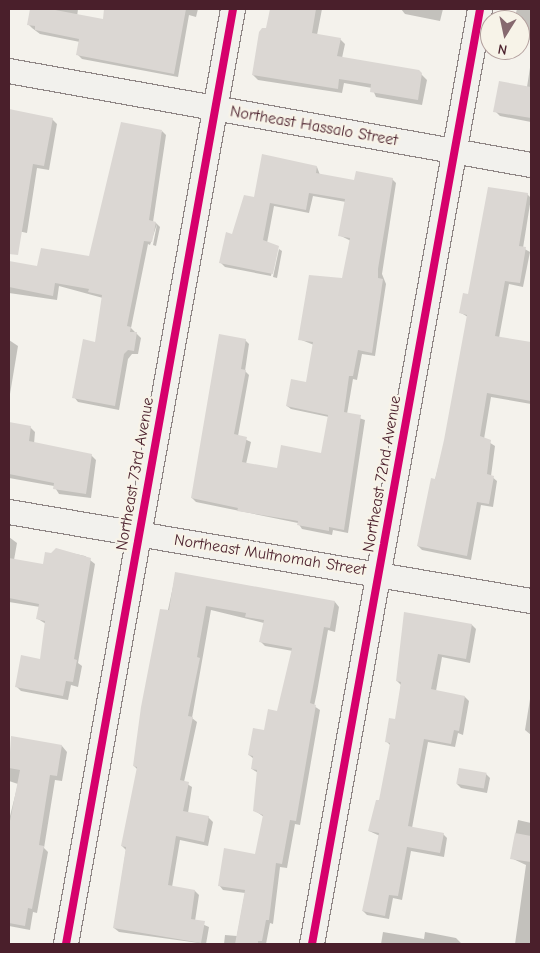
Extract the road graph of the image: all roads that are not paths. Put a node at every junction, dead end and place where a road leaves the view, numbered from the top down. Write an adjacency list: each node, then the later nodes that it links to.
1 (233, 9): 4 (street, Northeast 73rd Avenue)
2 (480, 9): 5 (street, Northeast 72nd Avenue)
3 (9, 71): 4 (street, Northeast Hassalo Street)
4 (215, 109): 5 (street, Northeast Hassalo Street); 8 (street, Northeast 73rd Avenue)
5 (455, 151): 6 (street, Northeast Hassalo Street); 9 (street, Northeast 72nd Avenue)
6 (531, 165)
7 (9, 512): 8 (street, Northeast Multnomah Street)
8 (139, 534): 9 (street, Northeast Multnomah Street); 11 (street, Northeast 73rd Avenue)
9 (378, 574): 10 (street, Northeast Multnomah Street); 12 (street, Northeast 72nd Avenue)
10 (531, 601)
11 (66, 944)
12 (312, 944)

